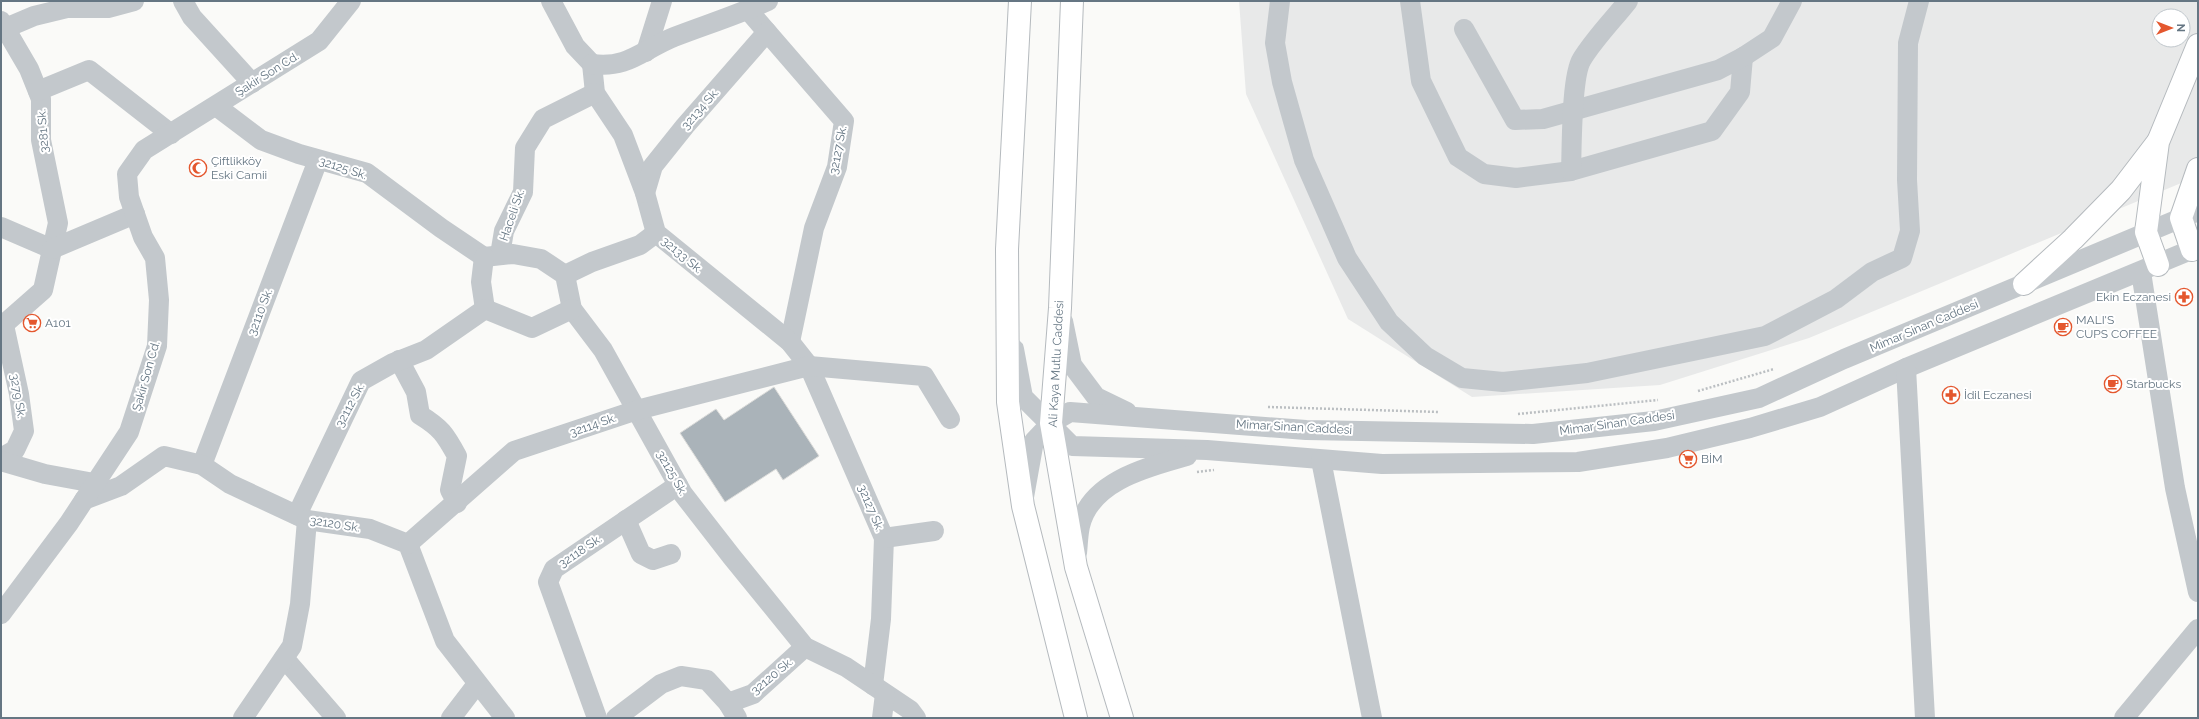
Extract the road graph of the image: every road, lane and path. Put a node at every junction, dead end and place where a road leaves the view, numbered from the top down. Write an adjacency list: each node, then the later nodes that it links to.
1 (134, 1): 15 (street)
2 (183, 1): 22 (street)
3 (351, 1): 22 (street, Şakir Son Cd.)
4 (551, 1): 21 (street)
5 (662, 1): 19 (street)
6 (768, 1): 14 (street)
7 (1020, 1): 44 (main road)
8 (1072, 1): 45 (main road, Ali Kaya Mutlu Caddesi)
9 (1280, 1): 13 (street)
10 (1410, 1): 31 (street)
11 (1628, 1): 26 (street)
12 (1792, 1): 20 (street)
13 (1918, 1)
14 (748, 10): 17 (street, 32127 Sk.); 19 (street)
15 (3, 27): 23 (street, 3281 Sk.)
16 (1464, 29): 26 (street)
17 (768, 32): 32 (street, 32134 Sk.); 49 (street, 32127 Sk.)
18 (2198, 45): 28 (main road)
19 (646, 52): 21 (street)
20 (1743, 58): 26 (street); 31 (street)
21 (592, 64): 24 (street, 32133 Sk.)
22 (252, 83): 25 (street, Şakir Son Cd.)
23 (38, 91): 27 (street); 38 (street, 3281 Sk.)
24 (595, 93): 32 (street, 32133 Sk.); 40 (street, Haceli Sk.)
25 (216, 106): 27 (street, Şakir Son Cd.); 29 (street, 32125 Sk.)
26 (1574, 110): 31 (street)
27 (170, 134): 33 (street, Şakir Son Cd.)
28 (2158, 142): 36 (main road); 43 (main road)
29 (318, 160): 40 (street, 32125 Sk.); 60 (street, 32110 Sk.)
30 (2198, 169): 34 (main road)
31 (1571, 171)
32 (645, 193): 37 (street, 32133 Sk.)
33 (135, 214): 38 (street); 62 (street, Şakir Son Cd.)
34 (2190, 214): 36 (street, Mimar Sinan Caddesi); 39 (main road)
35 (1, 227): 38 (street)
36 (2146, 232): 41 (main road); 43 (street, Mimar Sinan Caddesi)
37 (656, 233): 42 (street); 49 (street, 32133 Sk.)
38 (52, 249): 48 (street, 3281 Sk.)
39 (2195, 249): 41 (street)
40 (492, 256): 42 (street); 46 (street)
41 (2150, 268): 52 (street); 72 (street)
42 (565, 275): 47 (street, 32125 Sk.)
43 (2024, 284): 54 (street, Mimar Sinan Caddesi)
44 (1007, 307): 56 (street); 64 (main road)
45 (1060, 308): 54 (street); 56 (main road, Ali Kaya Mutlu Caddesi)
46 (485, 309): 47 (street); 50 (street, 32112 Sk.)
47 (572, 309): 53 (street, 32125 Sk.)
48 (2, 326): 58 (street, 3279 Sk.)
49 (790, 342): 51 (street, 32133 Sk.)
50 (399, 360): 63 (street); 65 (street, 32112 Sk.)
51 (809, 366): 53 (street, 32114 Sk.); 55 (street, 32114 Sk.); 68 (street, 32127 Sk.)
52 (1906, 368): 59 (street); 91 (street)
53 (637, 410): 61 (street, 32125 Sk.); 63 (street, 32114 Sk.)
54 (1136, 417): 56 (street, Mimar Sinan Caddesi)
55 (950, 419)
56 (1051, 423): 57 (street); 64 (street); 71 (main road, Ali Kaya Mutlu Caddesi)
57 (1207, 450): 59 (street); 71 (street)
58 (1, 460): 62 (street, 3279 Sk.)
59 (1321, 460): 90 (street)
60 (202, 465): 62 (street, 32120 Sk.); 65 (street, 32120 Sk.)
61 (678, 485): 66 (street, 32118 Sk.); 75 (street, 32125 Sk.)
62 (89, 492): 73 (street, Şakir Son Cd.)
63 (457, 503): 69 (street, 32114 Sk.)
64 (1022, 506): 88 (main road)
65 (302, 518): 69 (street, 32120 Sk.); 76 (street)
66 (626, 520): 70 (street); 84 (street, 32118 Sk.)
67 (934, 531): 68 (street)
68 (884, 538): 78 (street, 32127 Sk.)
69 (408, 544): 77 (street)
70 (671, 554)
71 (1076, 567): 89 (main road, Ali Kaya Mutlu Caddesi)
72 (2198, 592)
73 (1, 614)
74 (2198, 629): 92 (street)
75 (804, 647): 78 (street, 32125 Sk.); 79 (street, 32120 Sk.)
76 (284, 658): 80 (street); 81 (street)
77 (477, 684): 82 (street); 83 (street)
78 (879, 690): 86 (street, 32127 Sk.); 87 (street)
79 (732, 710): 85 (street, 32120 Sk.)
80 (243, 718)
81 (336, 718)
82 (451, 718)
83 (504, 718)
84 (597, 718)
85 (616, 718)
86 (882, 718)
87 (916, 718)
88 (1076, 718)
89 (1122, 718)
90 (1372, 718)
91 (1925, 718)
92 (2124, 718)

